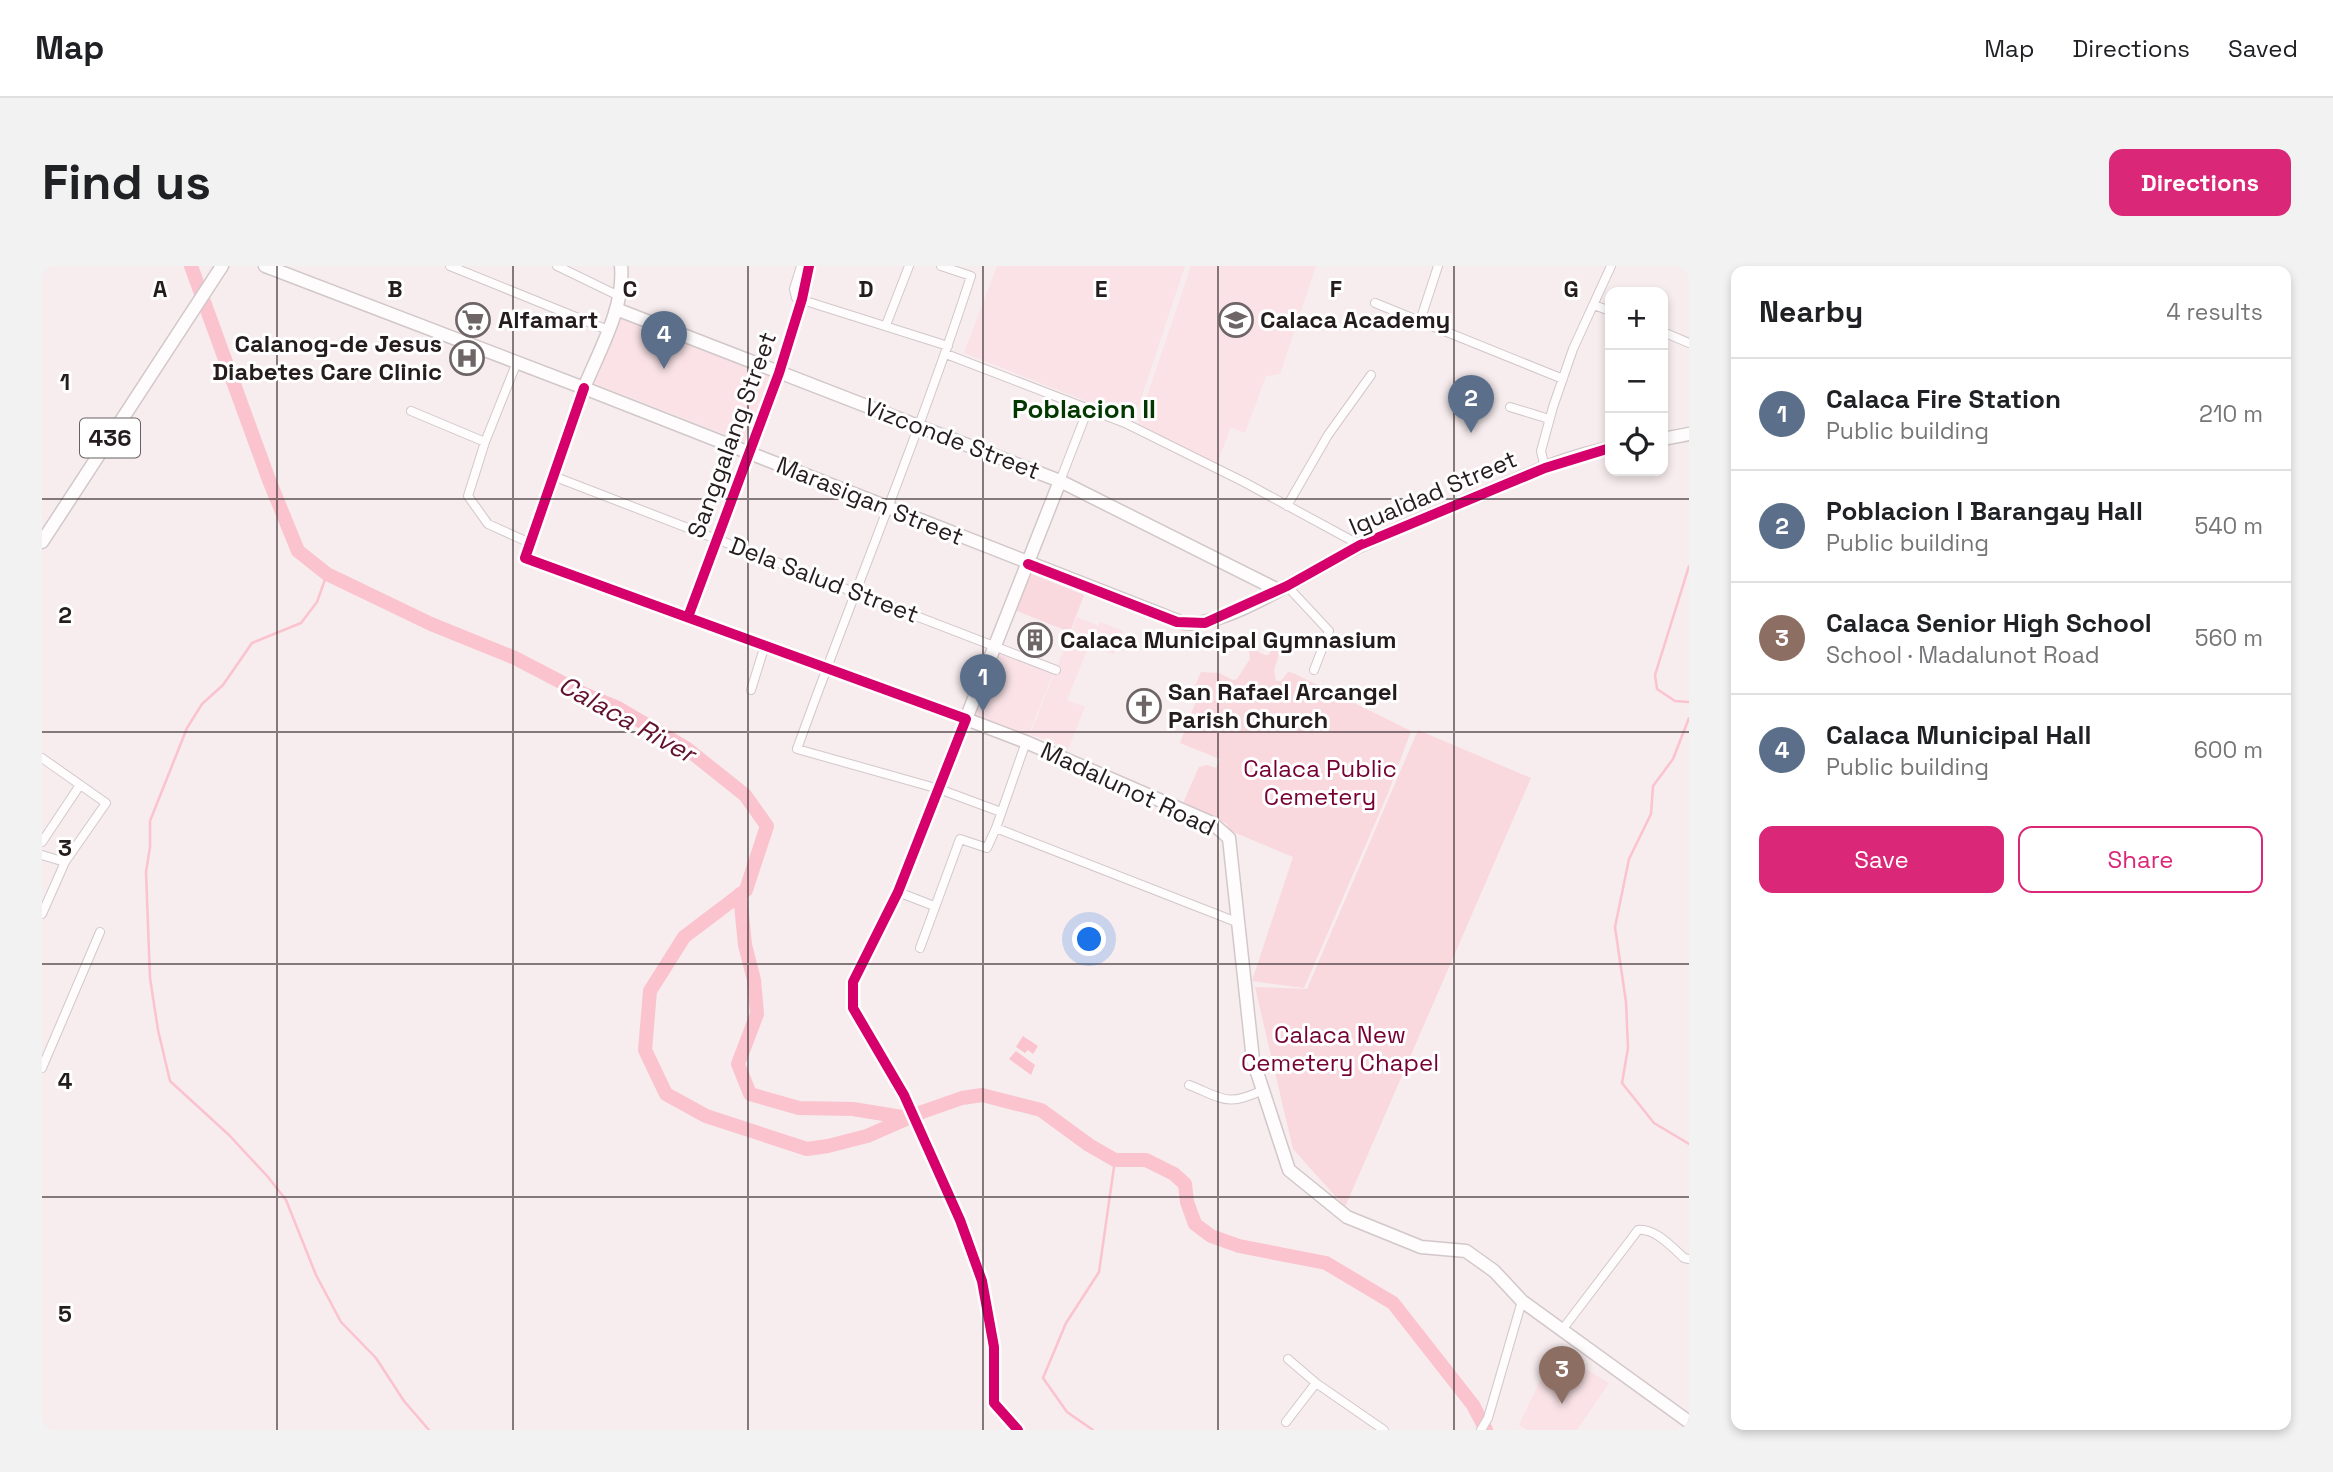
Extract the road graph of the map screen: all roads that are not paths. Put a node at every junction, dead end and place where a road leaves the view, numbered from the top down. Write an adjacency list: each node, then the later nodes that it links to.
1 (265, 266): 23 (main road, Marasigan Street)
2 (450, 266): 19 (street)
3 (556, 266): 13 (street)
4 (621, 266): 13 (main road)
5 (802, 266): 12 (street)
6 (809, 266): 12 (street, Sanggalang Street)
7 (909, 266): 18 (street)
8 (941, 266): 22 (street)
9 (1438, 266): 17 (street)
10 (1611, 266): 15 (street)
11 (220, 268): 44 (main road, 436)
12 (802, 299): 18 (street); 24 (street, Sanggalang Street)
13 (617, 302): 19 (main road); 24 (main road, Vizconde Street)
14 (1375, 303): 17 (street)
15 (1594, 305): 16 (street); 26 (street)
16 (1605, 309)
17 (1420, 321): 26 (street)
18 (886, 326): 22 (street)
19 (608, 330): 27 (main road)
20 (1668, 334): 21 (street)
21 (1689, 343)
22 (947, 350): 29 (street); 32 (street)
23 (517, 362): 27 (main road, Marasigan Street); 35 (street)
24 (779, 373): 32 (main road, Vizconde Street); 37 (street, Sanggalang Street)
25 (1371, 375): 41 (street)
26 (1563, 379): 31 (street)
27 (584, 388): 37 (main road, Marasigan Street); 39 (street)
28 (1510, 407): 31 (street)
29 (1088, 409): 40 (street); 41 (street)
30 (411, 411): 35 (street)
31 (1549, 419): 38 (street)
32 (919, 426): 40 (main road, Vizconde Street); 42 (street)
33 (1689, 434): 34 (main road)
34 (1668, 438)
35 (485, 442): 45 (street)
36 (1605, 450): 38 (main road, Igualdad Street)
37 (748, 453): 42 (main road, Marasigan Street); 43 (street, Sanggalang Street)
38 (1545, 468): 46 (main road, Igualdad Street)
39 (553, 477): 43 (street, Dela Salud Street); 45 (street)
40 (1060, 481): 47 (main road); 48 (main road, Vizconde Street)
41 (1287, 506): 46 (street)
42 (888, 509): 47 (main road, Marasigan Street); 49 (street)
43 (718, 539): 49 (street, Dela Salud Street); 50 (street, Sanggalang Street)
44 (42, 542)
45 (530, 543): 50 (street)
46 (1360, 545): 48 (main road, Igualdad Street)
47 (1028, 564): 48 (main road, Marasigan Street); 52 (main road)
48 (1283, 588): 55 (street)
49 (855, 591): 52 (street, Dela Salud Street); 53 (street)
50 (688, 617): 51 (street)
51 (765, 645): 53 (street); 56 (street)
52 (996, 646): 54 (street, Dela Salud Street); 57 (main road)
53 (827, 668): 57 (street); 62 (street)
54 (1056, 670)
55 (1314, 670)
56 (751, 690)
57 (966, 719): 58 (main road, Madalunot Road); 62 (street)
58 (1026, 742): 63 (street); 71 (main road, Madalunot Road)
59 (45, 760): 60 (street); 61 (street)
60 (42, 772)
61 (80, 785): 65 (street); 67 (street)
62 (939, 789): 63 (street); 68 (street)
63 (1001, 812): 64 (street)
64 (996, 828): 69 (street); 71 (street)
65 (42, 842)
66 (42, 855): 67 (street)
67 (65, 862): 70 (street)
68 (898, 892): 69 (street); 84 (street)
69 (934, 906): 73 (street)
70 (42, 914)
71 (1239, 923): 76 (main road, Madalunot Road)
72 (100, 932): 74 (street)
73 (920, 948)
74 (42, 1068)
75 (1189, 1085): 76 (street)
76 (1263, 1090): 78 (main road, Madalunot Road)
77 (1689, 1259): 79 (street)
78 (1522, 1301): 79 (main road, Madalunot Road); 86 (street)
79 (1562, 1330): 83 (main road, Madalunot Road)
80 (1288, 1359): 81 (street)
81 (1316, 1383): 82 (street); 85 (street)
82 (1286, 1422)
83 (1689, 1422)
84 (1018, 1430)
85 (1384, 1430)
86 (1481, 1430)

